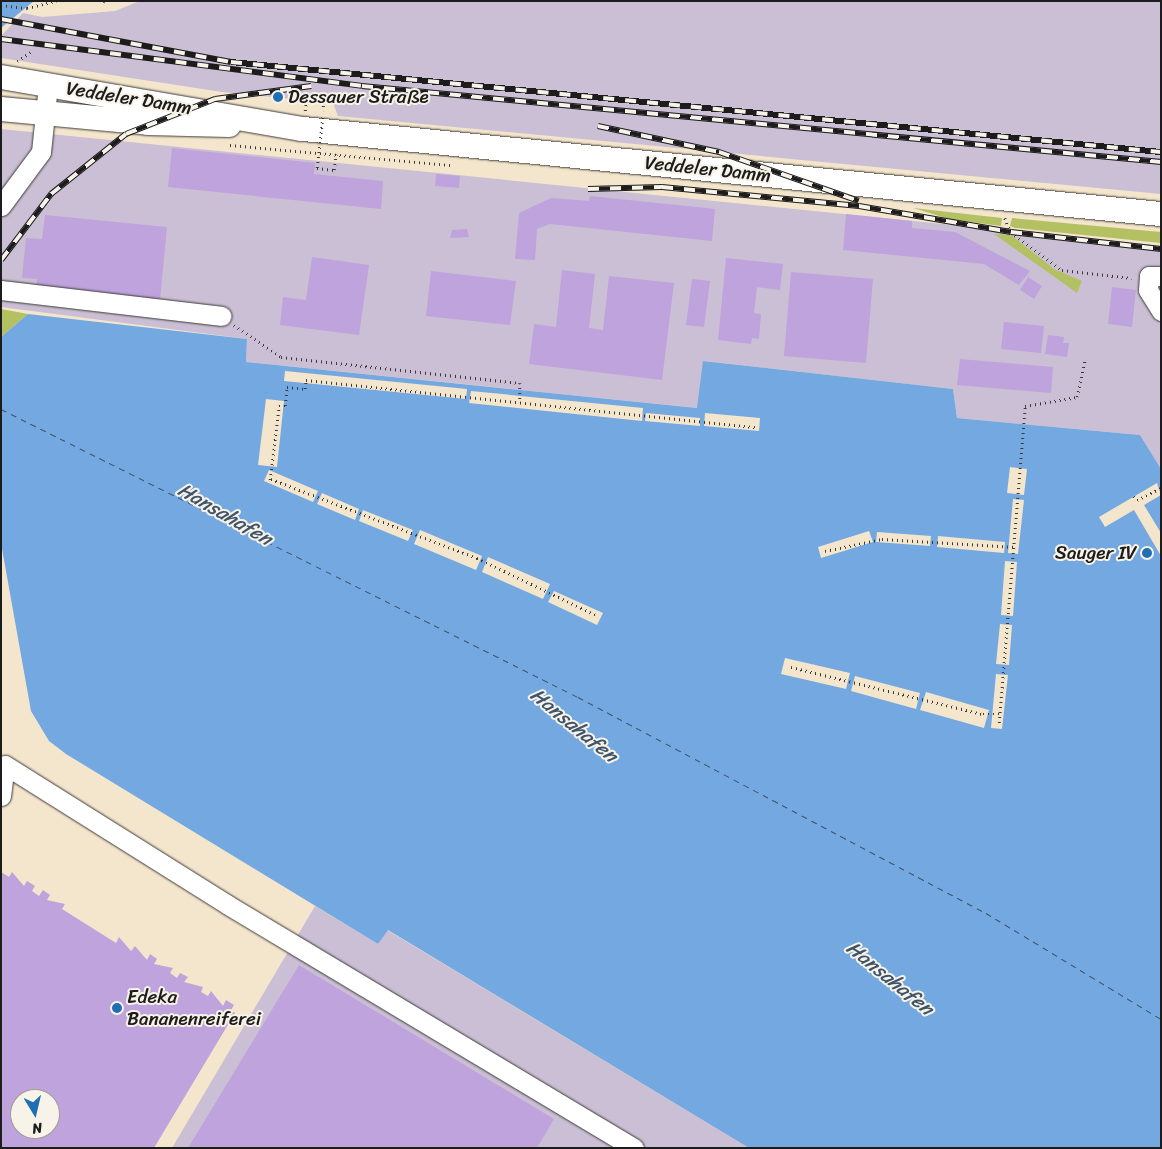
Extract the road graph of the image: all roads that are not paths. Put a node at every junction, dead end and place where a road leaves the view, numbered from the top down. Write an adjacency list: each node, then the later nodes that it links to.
1 (1, 77): 2 (main road, Veddeler Damm)
2 (48, 85): 4 (street); 5 (main road, Veddeler Damm)
3 (1, 108): 4 (main road, Veddeler Damm)
4 (46, 113): 5 (main road, Veddeler Damm); 6 (street)
5 (255, 124): 7 (main road, Veddeler Damm)
6 (1, 206)
7 (1161, 214)
8 (1155, 278): 10 (street)
9 (1, 290): 11 (street)
10 (1161, 311)
11 (221, 316)
12 (3, 762): 13 (street); 14 (street)
13 (1, 796)
14 (634, 1148)

